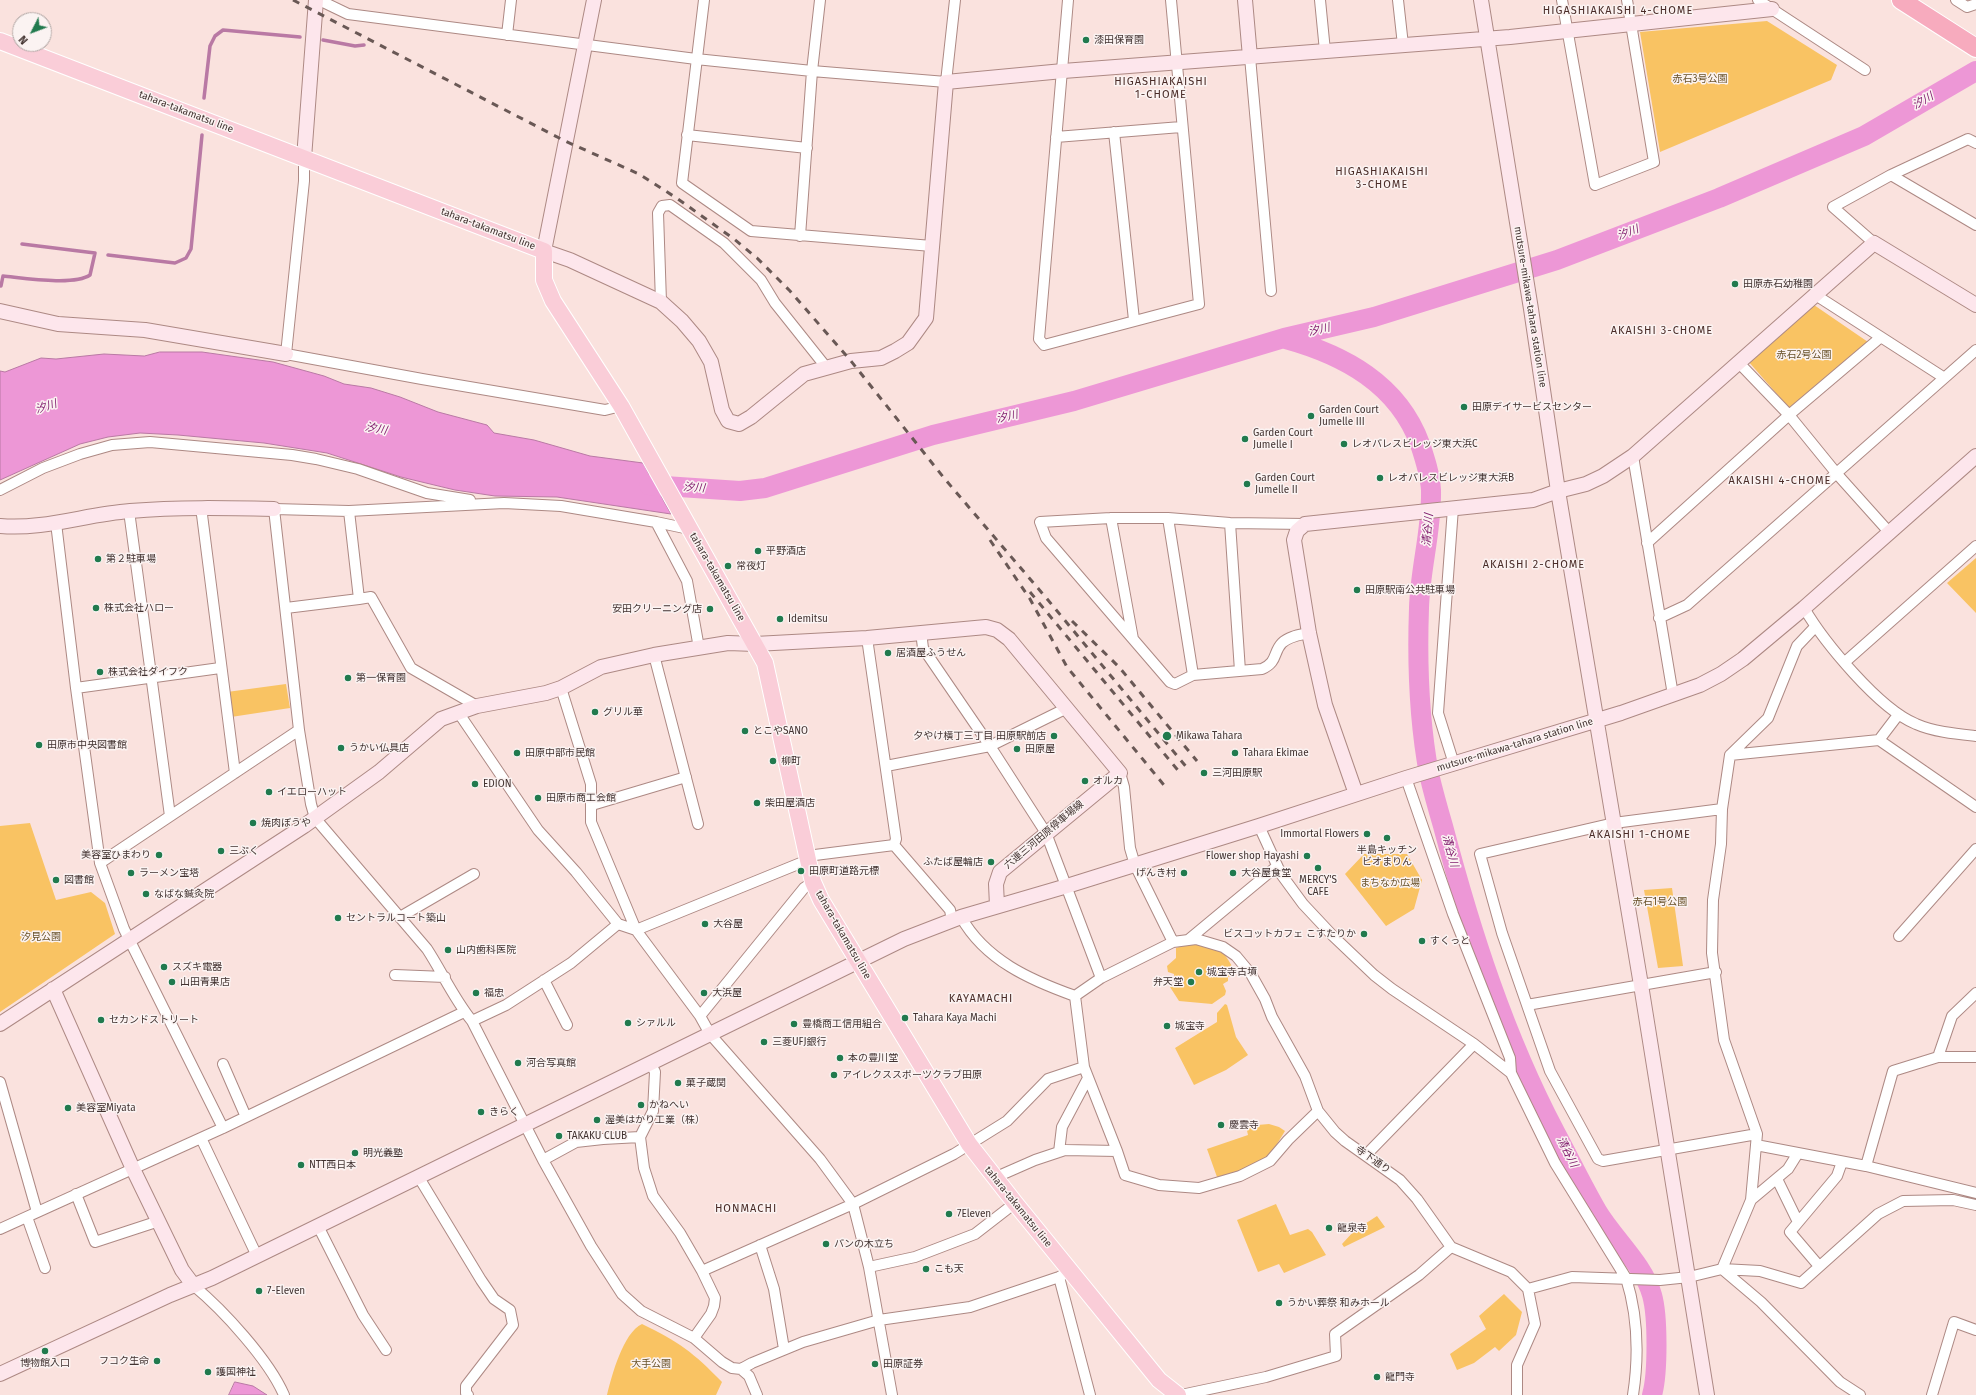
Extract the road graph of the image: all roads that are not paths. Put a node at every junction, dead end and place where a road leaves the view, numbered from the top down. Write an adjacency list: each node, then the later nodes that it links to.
1 (316, 0): 43 (street)
2 (319, 0): 23 (street)
3 (511, 0): 23 (street)
4 (594, 0): 27 (street)
5 (704, 0): 31 (street)
6 (820, 0): 35 (street)
7 (955, 0): 36 (street)
8 (1068, 0): 33 (street)
9 (1171, 0): 32 (street)
10 (1245, 0): 30 (street)
11 (1320, 0): 29 (street)
12 (1398, 0): 26 (street)
13 (1481, 0): 24 (street, mutsure-mikawa-tahara station line)
14 (1562, 0): 22 (street)
15 (1627, 0): 21 (street)
16 (1758, 0): 20 (street)
17 (1901, 0): 28 (highway)
18 (1956, 0): 19 (street)
19 (1976, 4)
20 (1772, 9): 21 (street); 34 (street)
21 (1631, 23): 22 (street); 22 (street)
22 (1566, 31): 24 (street)
23 (507, 35): 27 (street)
24 (1487, 38): 26 (street); 68 (street, mutsure-mikawa-tahara station line)
25 (0, 41): 43 (main road, tahara-takamatsu line)
26 (1403, 45): 29 (street)
27 (585, 46): 31 (street); 49 (street)
28 (1976, 48)
29 (1325, 51): 30 (street)
30 (1250, 57): 32 (street); 50 (street)
31 (696, 59): 35 (street); 39 (street)
32 (1175, 62): 33 (street); 37 (street)
33 (1063, 70): 36 (street); 40 (street)
34 (1865, 70)
35 (812, 71): 36 (street); 42 (street)
36 (946, 82): 48 (street)
37 (1181, 127): 38 (street); 55 (street)
38 (1114, 132): 40 (street); 55 (street)
39 (687, 135): 42 (street); 46 (street)
40 (1056, 137): 55 (street)
41 (1976, 143): 44 (street)
42 (807, 148): 46 (street)
43 (304, 158): 49 (main road, tahara-takamatsu line); 58 (street)
44 (1891, 176): 45 (street); 47 (street)
45 (1976, 225)
46 (800, 236): 48 (street)
47 (1874, 243): 51 (street); 53 (street)
48 (932, 246): 60 (street)
49 (544, 251): 52 (street); 62 (main road, tahara-takamatsu line)
50 (1271, 291)
51 (1814, 294): 56 (street); 59 (street)
52 (661, 302): 60 (street); 60 (street)
53 (1976, 305)
54 (0, 311): 58 (street)
55 (1134, 320)
56 (1882, 337): 61 (street); 63 (street)
57 (1976, 350): 61 (street)
58 (286, 354): 62 (street)
59 (1738, 363): 63 (street); 64 (street)
60 (826, 367)
61 (1943, 377): 66 (street)
62 (620, 406): 81 (main road, tahara-takamatsu line)
63 (1789, 415): 66 (street); 84 (street)
64 (1633, 456): 68 (street); 84 (street)
65 (1976, 456): 83 (street)
66 (1837, 474): 83 (street); 89 (street)
67 (0, 490): 69 (street)
68 (1558, 491): 71 (street); 110 (street, mutsure-mikawa-tahara station line)
69 (504, 503): 74 (street); 78 (street)
70 (201, 507): 72 (street); 73 (street); 99 (street)
71 (1453, 508): 80 (street); 116 (street)
72 (274, 509): 74 (street); 87 (street)
73 (129, 511): 77 (street); 102 (street)
74 (349, 511): 86 (street)
75 (1111, 518): 76 (street); 94 (street); 94 (street)
76 (1168, 518): 79 (street); 101 (street)
77 (56, 522): 82 (street); 103 (street)
78 (656, 522): 81 (street); 96 (street)
79 (1230, 523): 80 (street); 100 (street)
80 (1305, 524): 92 (street)
81 (687, 525): 95 (main road, tahara-takamatsu line)
82 (0, 526)
83 (1889, 532): 88 (street)
84 (1647, 543): 89 (street)
85 (1976, 546): 98 (street)
86 (359, 599): 87 (street); 106 (street)
87 (286, 608): 111 (street)
88 (1804, 608): 90 (street); 105 (street)
89 (1659, 618): 105 (street)
90 (1815, 626): 98 (street); 115 (street)
91 (921, 632): 93 (street); 107 (street); 114 (street)
92 (1308, 633): 100 (street); 122 (street)
93 (868, 638): 95 (street); 117 (street)
94 (1133, 639): 101 (street)
95 (756, 644): 96 (street); 134 (main road, tahara-takamatsu line)
96 (699, 648): 97 (street)
97 (654, 655): 104 (street); 120 (street)
98 (1845, 662): 109 (street)
99 (220, 668): 102 (street); 118 (street)
100 (1240, 671): 101 (street)
101 (1193, 674)
102 (151, 677): 103 (street); 126 (street)
103 (76, 688): 135 (street)
104 (561, 688): 106 (street); 123 (street)
105 (1673, 696): 110 (street)
106 (477, 706): 108 (street)
107 (1067, 708): 114 (street); 119 (street)
108 (458, 712): 127 (street); 144 (street)
109 (1898, 715): 112 (street); 113 (street)
110 (1597, 719): 116 (street, mutsure-mikawa-tahara station line); 128 (street)
111 (299, 730): 118 (street); 127 (street)
112 (1976, 736)
113 (1879, 740): 115 (street); 124 (street)
114 (990, 746): 117 (street); 131 (street)
115 (1730, 755): 125 (street)
116 (1452, 765): 121 (street, mutsure-mikawa-tahara station line)
117 (886, 766): 132 (street)
118 (235, 773): 126 (street)
119 (1120, 773): 131 (street, 六連三河田原停車場線); 136 (street)
120 (686, 777): 123 (street); 129 (street)
121 (1410, 777): 122 (street, mutsure-mikawa-tahara station line); 173 (street)
122 (1356, 794): 130 (street, mutsure-mikawa-tahara station line)
123 (592, 805): 145 (street)
124 (1976, 807)
125 (1722, 809): 128 (street); 151 (street)
126 (170, 816): 135 (street)
127 (315, 818): 142 (street); 147 (street)
128 (1614, 823): 156 (street); 160 (street)
129 (698, 824)
130 (1259, 826): 136 (street, mutsure-mikawa-tahara station line); 137 (street)
131 (1046, 833): 140 (street); 141 (street, 六連三河田原停車場線)
132 (894, 845): 134 (street); 143 (street)
133 (1976, 849): 146 (street)
134 (808, 858): 139 (main road, tahara-takamatsu line); 145 (street)
135 (100, 863): 147 (street)
136 (1135, 864): 140 (street, mutsure-mikawa-tahara station line); 149 (street)
137 (1276, 867): 148 (street); 167 (street)
138 (474, 874): 142 (street)
139 (813, 882): 150 (main road, tahara-takamatsu line); 162 (street)
140 (1067, 886): 141 (street, mutsure-mikawa-tahara station line); 154 (street)
141 (997, 906): 143 (street)
142 (400, 917): 153 (street)
143 (957, 919): 150 (street); 159 (street)
144 (618, 924): 145 (street); 155 (street)
145 (636, 930): 162 (street)
146 (1899, 936)
147 (129, 940): 157 (street); 179 (street)
148 (1188, 940): 149 (street, 寺下通り); 176 (street, 寺下通り)
149 (1173, 942): 154 (street, 寺下通り)
150 (858, 961): 166 (street); 183 (main road, tahara-takamatsu line)
151 (1716, 972): 156 (street); 180 (street)
152 (395, 975): 153 (street)
153 (445, 978): 161 (street)
154 (1101, 978): 159 (street, 寺下通り)
155 (544, 980): 163 (street); 165 (street)
156 (1641, 985): 160 (street); 185 (street)
157 (53, 989): 164 (street); 193 (street)
158 (1976, 995): 169 (street)
159 (1074, 996): 172 (street)
160 (1527, 1005): 185 (street)
161 (464, 1012): 163 (street); 177 (street)
162 (700, 1016): 166 (street)
163 (472, 1021): 178 (street)
164 (0, 1024)
165 (567, 1025)
166 (710, 1034): 170 (street); 201 (street)
167 (1474, 1044): 173 (street); 189 (street)
168 (1976, 1056): 169 (street)
169 (1938, 1057): 192 (street)
170 (650, 1062): 178 (street); 181 (street)
171 (223, 1064): 177 (street)
172 (1084, 1067): 174 (street); 183 (street)
173 (1511, 1073): 219 (street)
174 (1088, 1078): 186 (street); 187 (street)
175 (0, 1082): 203 (street)
176 (1318, 1111): 186 (street); 189 (street, 寺下通り)
177 (246, 1117): 179 (street)
178 (524, 1125): 190 (street); 194 (street)
179 (223, 1128): 182 (street)
180 (1757, 1134): 184 (street); 185 (street)
181 (640, 1137): 190 (street); 216 (street)
182 (201, 1138): 193 (street); 211 (street)
183 (969, 1144): 195 (main road, tahara-takamatsu line); 201 (street)
184 (1756, 1145): 188 (street); 199 (street)
185 (1667, 1149): 218 (street)
186 (1117, 1151): 187 (street)
187 (1059, 1152): 195 (street)
188 (1798, 1153): 191 (street); 196 (street)
189 (1366, 1155): 210 (street, 寺下通り)
190 (543, 1160): 224 (street)
191 (1842, 1162): 192 (street); 206 (street)
192 (1866, 1166): 197 (street)
193 (133, 1169): 198 (street); 205 (street)
194 (418, 1176): 207 (street); 231 (street)
195 (994, 1178): 200 (main road, tahara-takamatsu line)
196 (1777, 1179): 199 (street); 206 (street)
197 (1976, 1193)
198 (76, 1194): 203 (street); 205 (street)
199 (1751, 1200): 215 (street)
200 (1014, 1203): 213 (street); 217 (main road, tahara-takamatsu line)
201 (853, 1204): 209 (street); 213 (street)
202 (1976, 1205): 212 (street)
203 (37, 1212): 204 (street)
204 (27, 1217): 208 (street); 214 (street)
205 (158, 1221): 220 (street)
206 (1798, 1222): 212 (street)
207 (318, 1226): 211 (street); 226 (street)
208 (0, 1229)
209 (760, 1245): 216 (street); 225 (street)
210 (1452, 1247): 221 (street); 229 (street)
211 (257, 1256): 220 (street)
212 (1819, 1266): 215 (street)
213 (869, 1267): 222 (street)
214 (45, 1268)
215 (1722, 1269): 218 (street); 238 (street)
216 (702, 1271): 224 (street)
217 (1064, 1274): 222 (street); 229 (main road, tahara-takamatsu line); 234 (street)
218 (1689, 1277): 219 (street); 237 (street)
219 (1628, 1278): 221 (street); 236 (street)
220 (194, 1286): 228 (street); 230 (street)
221 (1528, 1289): 235 (street)
222 (880, 1320): 225 (street); 233 (street)
223 (1976, 1330): 239 (street)
224 (694, 1338): 227 (street)
225 (784, 1349): 227 (street)
226 (386, 1350)
227 (741, 1369): 232 (street)
228 (0, 1374)
229 (1174, 1394)
230 (284, 1395)
231 (468, 1395)
232 (757, 1395)
233 (892, 1395)
234 (1090, 1395)
235 (1517, 1395)
236 (1633, 1395)
237 (1707, 1395)
238 (1860, 1395)
239 (1932, 1395)

